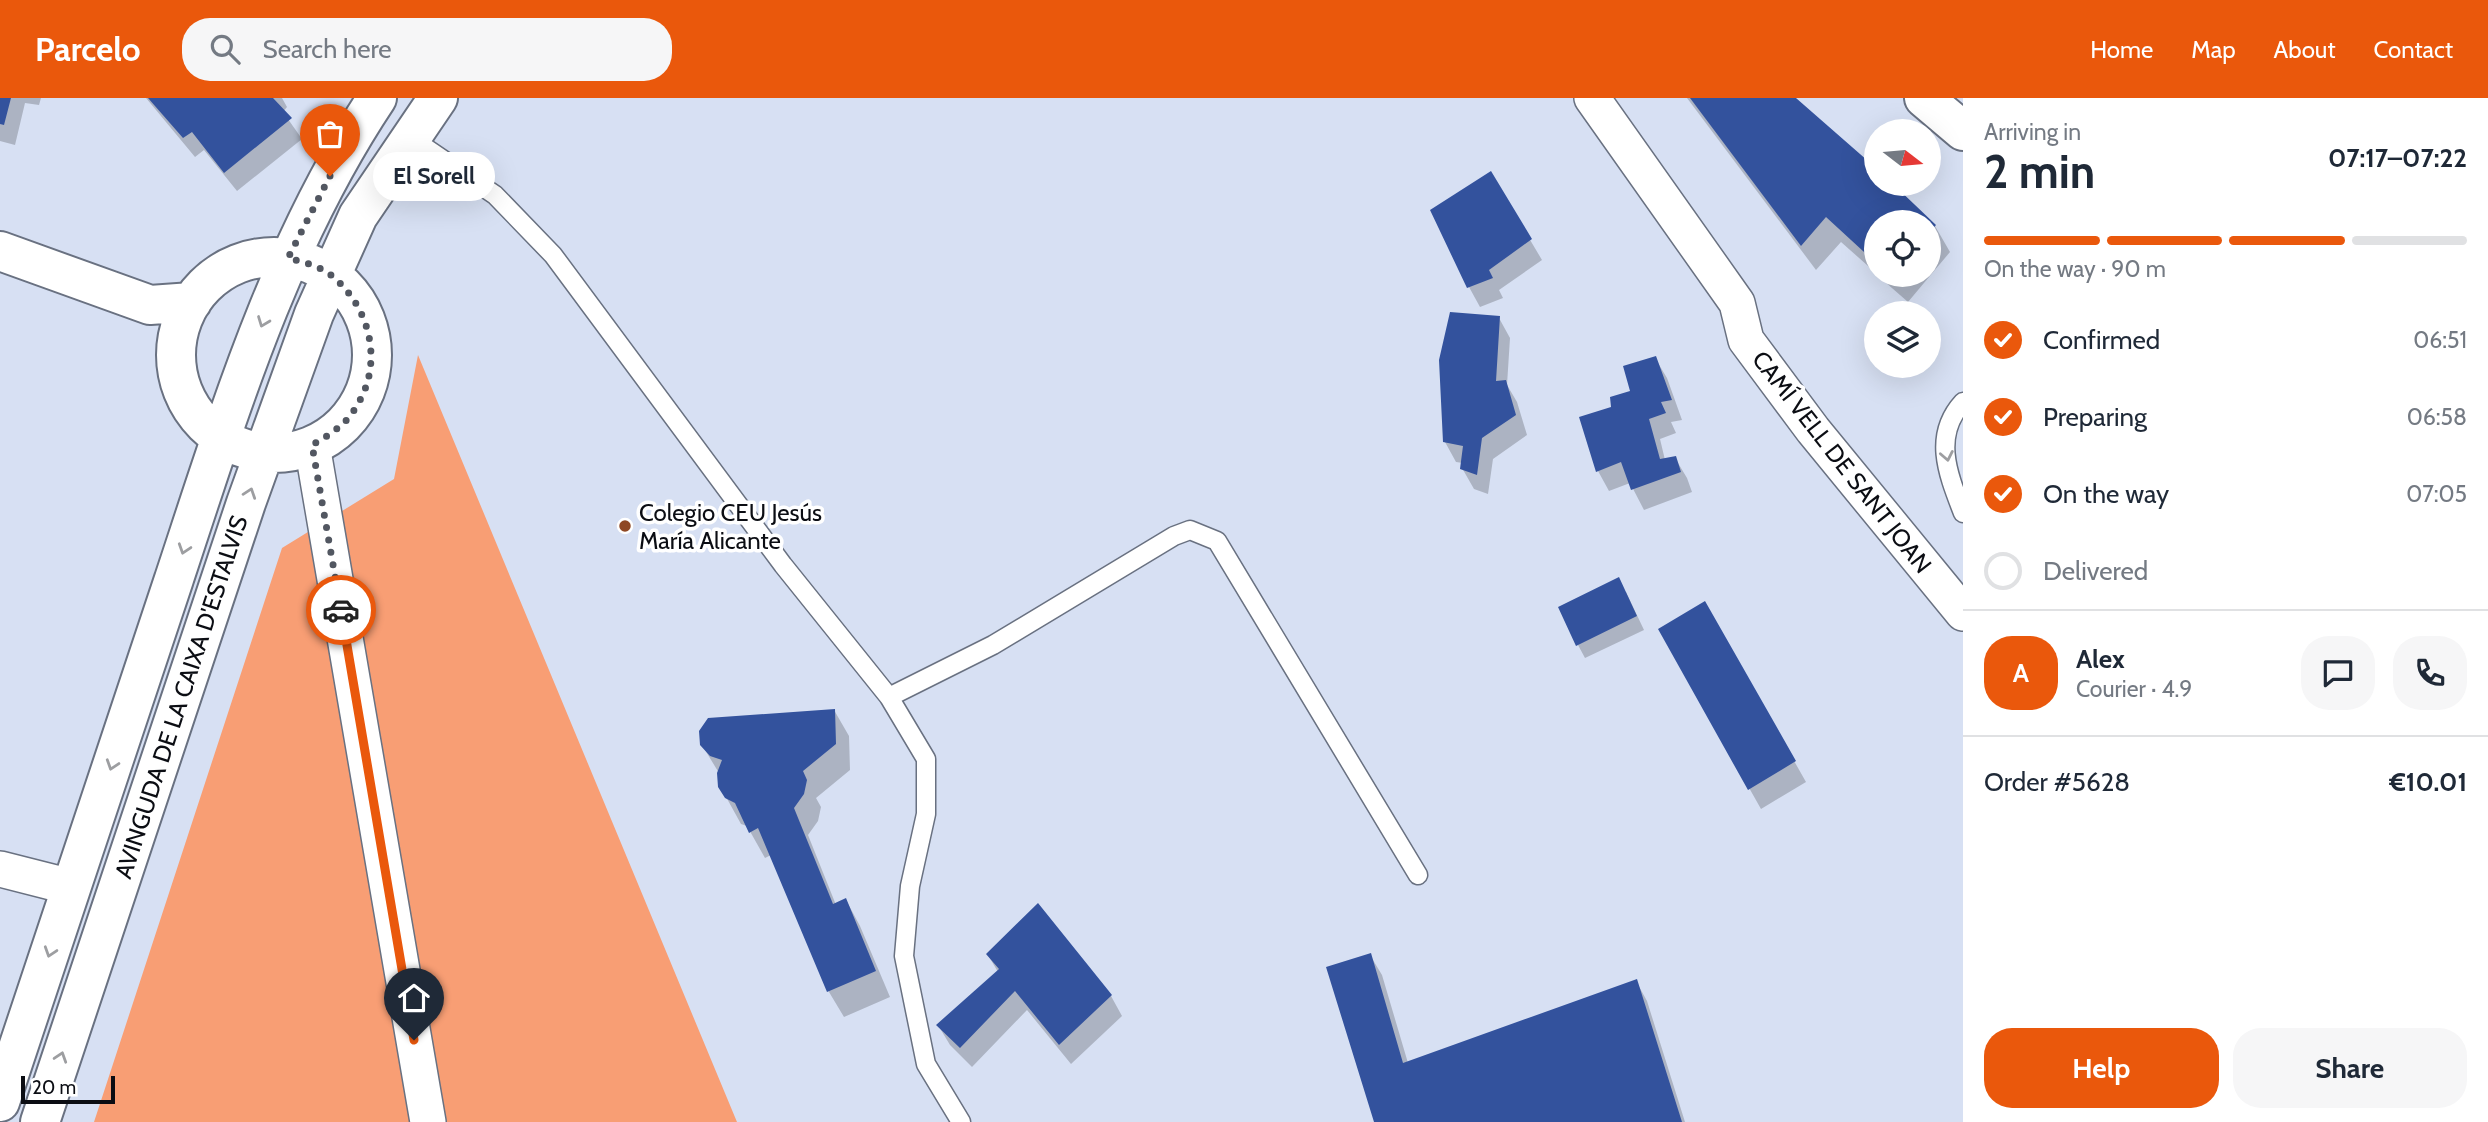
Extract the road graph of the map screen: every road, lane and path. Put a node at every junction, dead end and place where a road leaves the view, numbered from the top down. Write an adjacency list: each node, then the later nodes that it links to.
1 (377, 98): 8 (main road, AVINGUDA DE LA CAIXA D'ESTALVIS)
2 (438, 98): 6 (main road, AVINGUDA DE LA CAIXA D'ESTALVIS)
3 (1592, 98): 18 (street, CAMÍ VELL DE SANT JOAN)
4 (1924, 98): 5 (main road)
5 (1962, 131)
6 (411, 138): 9 (main road, AVINGUDA DE LA CAIXA D'ESTALVIS); 19 (lane)
7 (0, 251): 11 (main road)
8 (288, 258): 9 (main road); 10 (main road); 14 (main road, AVINGUDA DE LA CAIXA D'ESTALVIS, one-way to 14)
9 (331, 275): 15 (main road); 16 (main road, AVINGUDA DE LA CAIXA D'ESTALVIS)
10 (192, 302): 11 (main road); 12 (main road)
11 (150, 305): 12 (main road)
12 (176, 344): 14 (main road)
13 (1963, 402): 17 (lane, one-way to 17)
14 (221, 438): 16 (main road); 22 (main road, AVINGUDA DE LA CAIXA D'ESTALVIS, one-way to 22)
15 (312, 445): 16 (main road); 25 (street)
16 (264, 453): 24 (main road, AVINGUDA DE LA CAIXA D'ESTALVIS, one-way to 16)
17 (1963, 513)
18 (1963, 613)
19 (889, 697): 21 (lane); 26 (lane)
20 (0, 869): 22 (street)
21 (1418, 875)
22 (71, 887): 23 (main road, AVINGUDA DE LA CAIXA D'ESTALVIS, one-way to 23)
23 (0, 1102)
24 (40, 1122)
25 (428, 1122)
26 (961, 1122)

